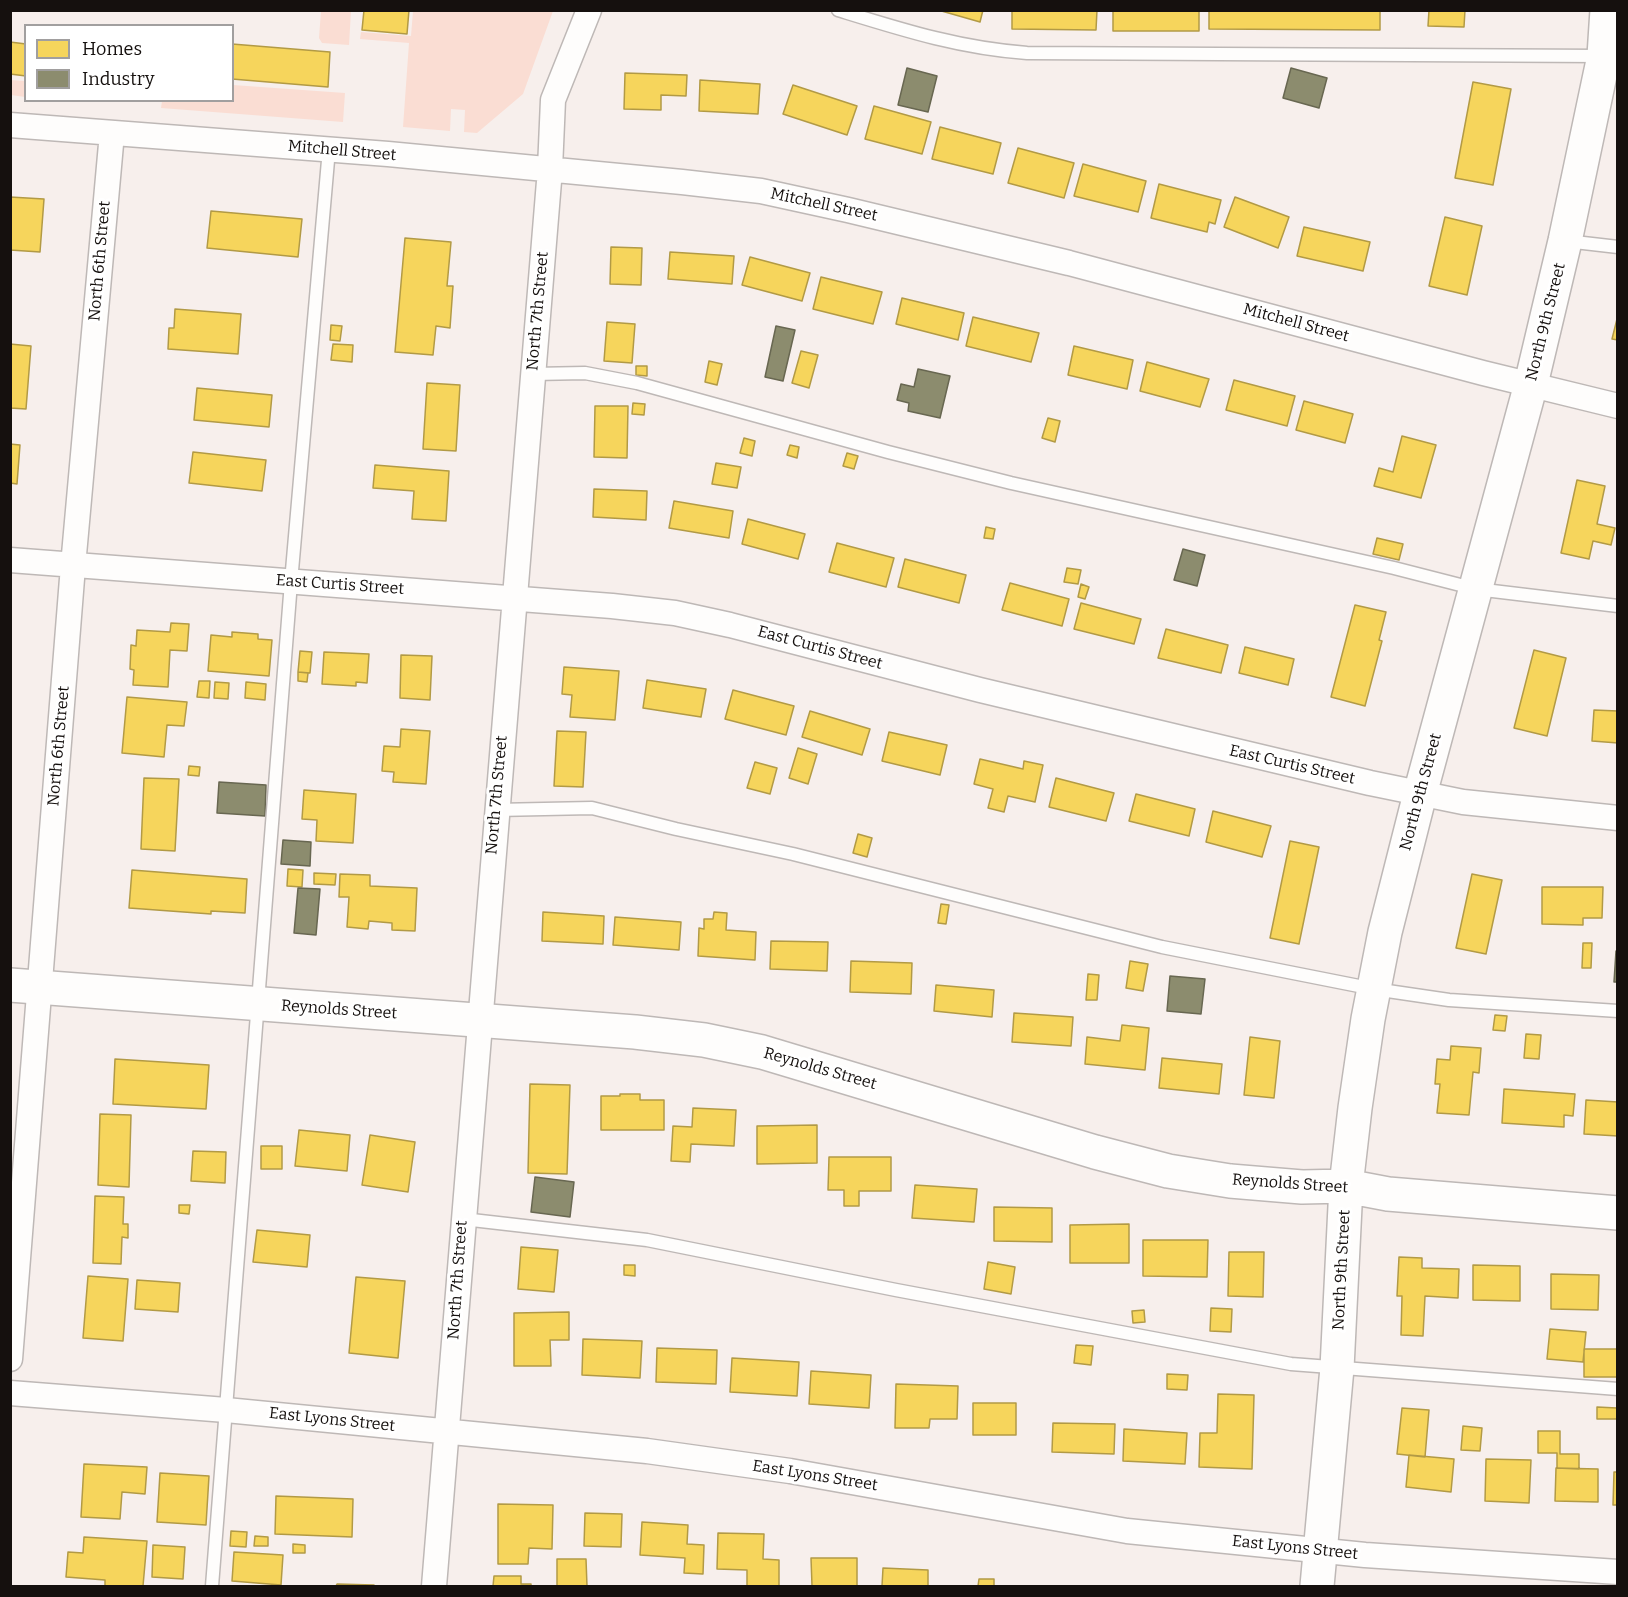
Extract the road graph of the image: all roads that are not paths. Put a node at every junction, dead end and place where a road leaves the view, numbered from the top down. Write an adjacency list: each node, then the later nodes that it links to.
1 (589, 10): 8 (street, North 7th Street)
2 (838, 10): 4 (lane)
3 (1607, 10): 4 (main road, North 9th Street)
4 (1606, 76): 9 (main road, North 9th Street)
5 (10, 125): 6 (street, Mitchell Street)
6 (112, 133): 7 (street, Mitchell Street); 15 (street, North 6th Street)
7 (329, 149): 8 (street, Mitchell Street); 16 (lane)
8 (550, 169): 11 (street, North 7th Street); 12 (street, Mitchell Street)
9 (1565, 241): 10 (lane); 12 (main road, North 9th Street)
10 (1617, 247)
11 (533, 374): 17 (lane); 18 (street, North 7th Street)
12 (1531, 384): 13 (street, Mitchell Street); 17 (main road, North 9th Street)
13 (1617, 406)
14 (10, 560): 15 (street, East Curtis Street)
15 (74, 566): 16 (street, East Curtis Street); 23 (street, North 6th Street)
16 (291, 582): 18 (street, East Curtis Street); 25 (lane)
17 (1476, 589): 19 (lane); 20 (main road, North 9th Street)
18 (513, 598): 20 (street, East Curtis Street); 21 (street, North 7th Street)
19 (1617, 606)
20 (1420, 794): 22 (street, East Curtis Street); 24 (main road, North 9th Street)
21 (496, 810): 24 (lane); 27 (street, North 7th Street)
22 (1617, 818)
23 (25, 986): 25 (main road, Reynolds Street); 31 (street, North 6th Street)
24 (1374, 989): 26 (lane); 28 (main road, North 9th Street)
25 (259, 1004): 27 (main road, Reynolds Street); 35 (lane)
26 (1617, 1011)
27 (479, 1020): 28 (main road, Reynolds Street); 30 (street, North 7th Street)
28 (1346, 1186): 29 (main road, Reynolds Street); 32 (main road, North 9th Street)
29 (1617, 1213)
30 (463, 1218): 32 (lane); 36 (street, North 7th Street)
31 (10, 1359)
32 (1337, 1368): 33 (lane); 37 (main road, North 9th Street)
33 (1617, 1389)
34 (10, 1393): 35 (street, East Lyons Street)
35 (226, 1410): 36 (street, East Lyons Street); 39 (lane)
36 (447, 1432): 37 (street, East Lyons Street); 40 (street, North 7th Street)
37 (1320, 1550): 38 (street, East Lyons Street); 41 (main road, North 9th Street)
38 (1617, 1572)
39 (212, 1587)
40 (434, 1587)
41 (1317, 1587)

